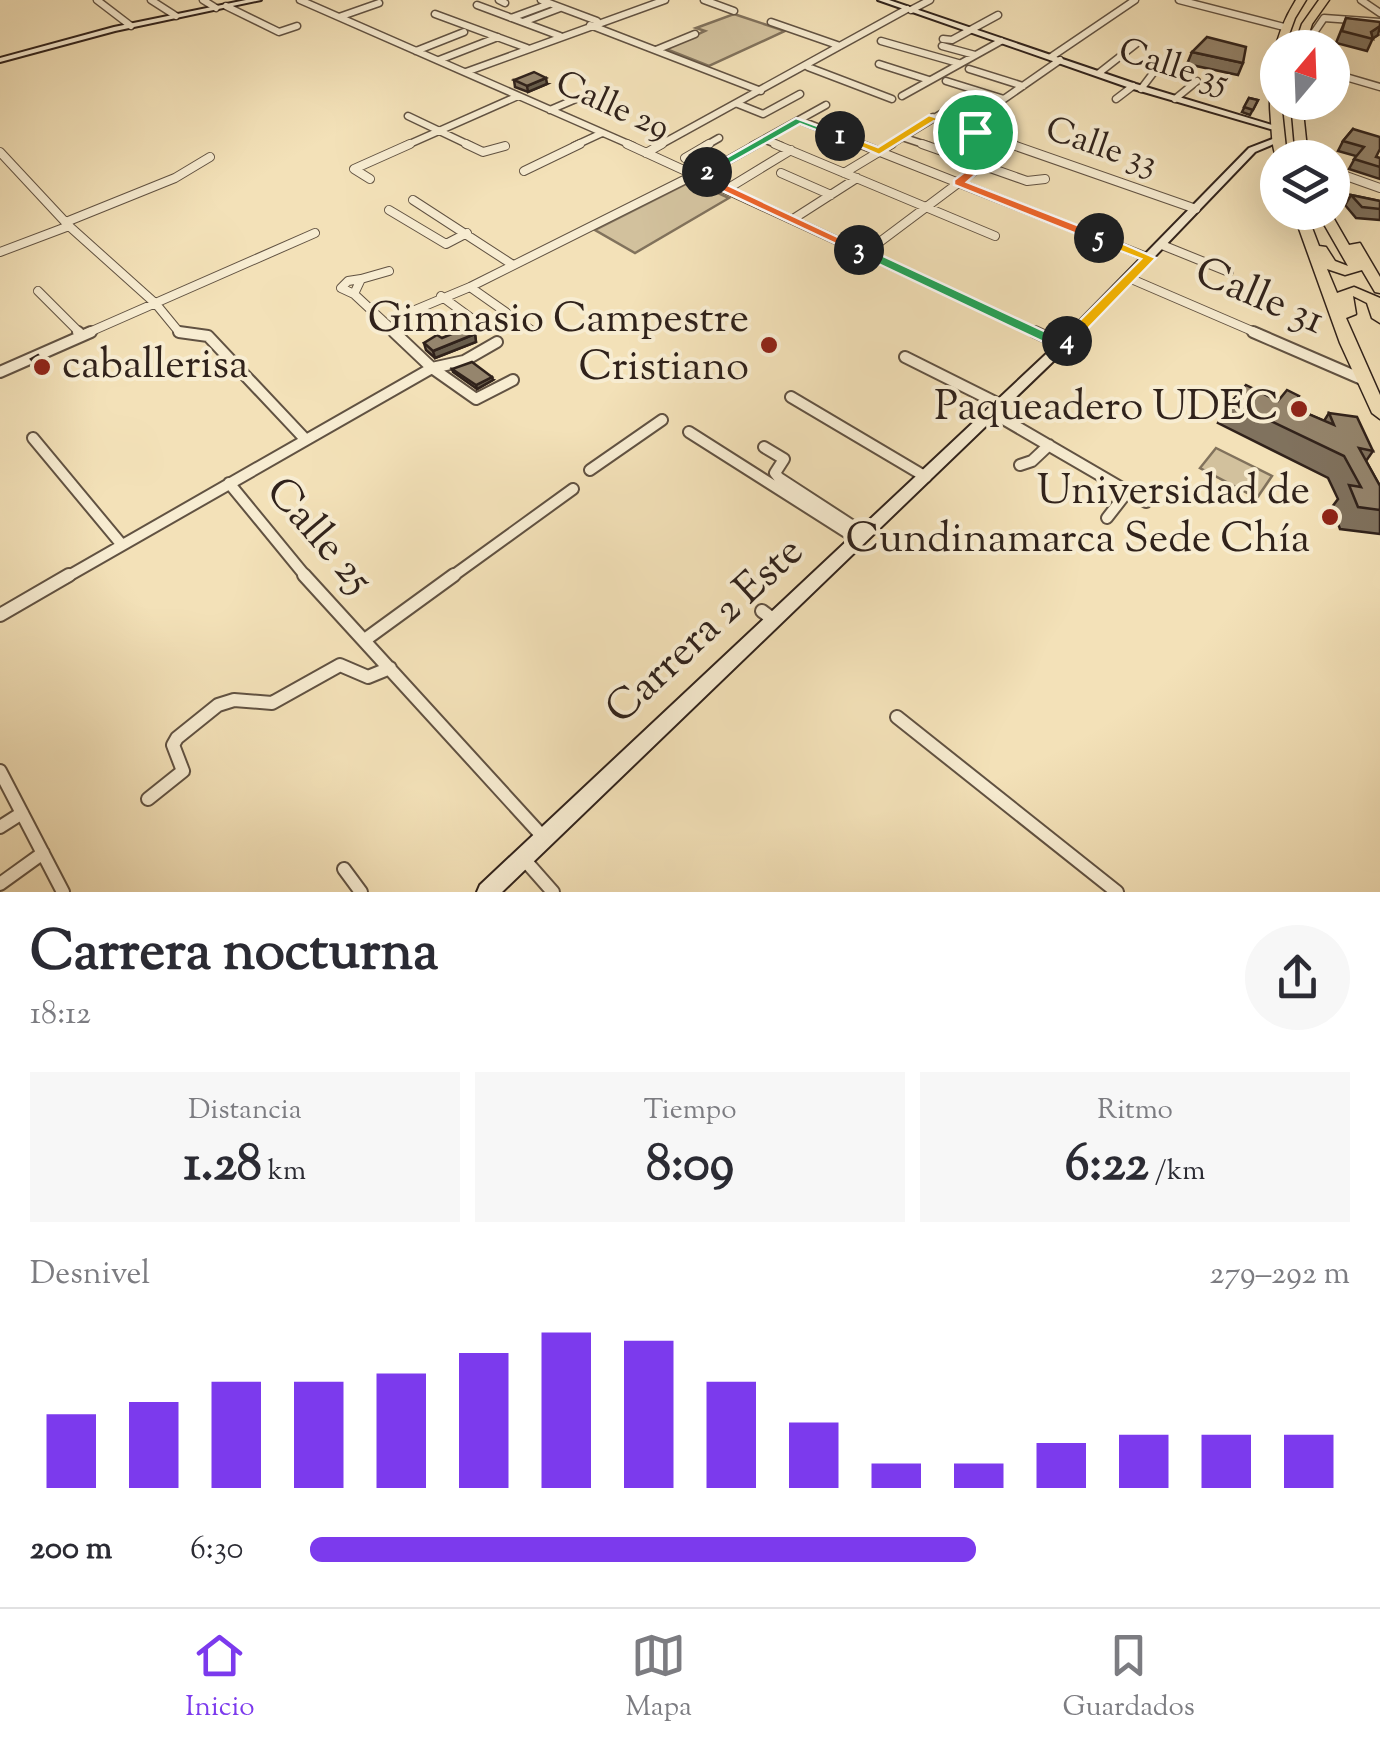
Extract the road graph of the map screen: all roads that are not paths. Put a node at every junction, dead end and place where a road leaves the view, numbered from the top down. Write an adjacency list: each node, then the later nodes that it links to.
1 (97, 0): 34 (street)
2 (152, 0): 26 (street)
3 (203, 0): 19 (street)
4 (257, 0): 19 (street)
5 (300, 0): 27 (street, Calle 29)
6 (541, 0): 18 (street)
7 (665, 0): 30 (street)
8 (704, 0): 22 (street)
9 (882, 0): 21 (street, Calle 35)
10 (930, 0): 21 (street)
11 (1135, 0): 54 (street)
12 (1179, 0): 36 (street)
13 (1301, 0): 36 (highway)
14 (1324, 0): 37 (highway)
15 (1363, 1): 23 (street)
16 (483, 2): 28 (street)
17 (379, 3): 27 (street)
18 (550, 4): 20 (street); 28 (street)
19 (221, 7): 26 (street); 35 (street)
20 (561, 7): 29 (street); 30 (street)
21 (909, 10): 39 (street, Calle 35); 49 (street)
22 (734, 12)
23 (1380, 13)
24 (436, 14): 42 (street)
25 (998, 15): 39 (street)
26 (176, 16): 34 (street)
27 (339, 17): 51 (street, Calle 29)
28 (511, 18): 29 (street)
29 (523, 22): 43 (street)
30 (598, 22): 33 (street)
31 (771, 22): 49 (street)
32 (1380, 22): 38 (street)
33 (590, 25): 43 (street); 50 (street)
34 (131, 26): 55 (street)
35 (297, 26)
36 (1284, 27): 90 (highway)
37 (1307, 30)
38 (1316, 30)
39 (971, 31): 45 (street, Calle 35); 52 (street)
40 (464, 32): 51 (street)
41 (695, 34): 50 (street)
42 (498, 37): 47 (street); 48 (street)
43 (560, 37): 48 (street)
44 (882, 40): 57 (street)
45 (1000, 41): 52 (street); 54 (street, Calle 35)
46 (1136, 44): 63 (street)
47 (470, 48): 53 (street); 56 (street)
48 (528, 48): 53 (street)
49 (838, 49): 59 (street); 64 (street)
50 (656, 50): 72 (street)
51 (416, 51): 56 (street, Calle 29)
52 (976, 55): 57 (street)
53 (498, 59): 62 (street)
54 (1056, 59): 63 (street, Calle 35); 69 (street)
55 (0, 60)
56 (438, 60): 62 (street, Calle 29)
57 (958, 63): 66 (street)
58 (878, 64): 66 (street)
59 (808, 67): 64 (street); 78 (street)
60 (969, 68): 69 (street)
61 (1157, 68): 71 (street)
62 (466, 72): 75 (street, Calle 29)
63 (1100, 73): 71 (street, Calle 35)
64 (790, 74): 72 (street)
65 (1350, 78): 70 (street)
66 (928, 80): 77 (street)
67 (946, 81): 73 (street)
68 (1197, 81): 80 (street)
69 (1023, 86): 73 (street)
70 (1380, 87)
71 (1137, 88): 79 (street); 80 (street, Calle 35)
72 (760, 91): 81 (street)
73 (977, 92): 85 (street)
74 (800, 94): 81 (street)
75 (518, 96): 83 (street, Calle 29); 88 (street)
76 (585, 96): 83 (street)
77 (902, 96)
78 (892, 98)
79 (1116, 99)
80 (1174, 99): 90 (street, Calle 35)
81 (736, 103): 87 (street); 99 (street)
82 (826, 104): 86 (street)
83 (550, 110): 89 (street, Calle 29)
84 (408, 116): 88 (street)
85 (933, 117): 91 (street); 95 (street, Calle 33)
86 (800, 120): 92 (street); 100 (street, Calle 31)
87 (696, 127): 99 (street); 103 (street)
88 (437, 131): 96 (street); 111 (street)
89 (602, 132): 99 (street, Calle 29); 105 (street)
90 (1277, 134): 93 (highway); 119 (street, Carrera 2 Este)
91 (902, 138): 100 (street); 104 (street)
92 (766, 140): 97 (street); 108 (street)
93 (1278, 140)
94 (964, 143): 101 (street)
95 (1009, 145): 101 (street); 119 (street, Calle 33)
96 (505, 146)
97 (791, 150): 107 (street); 115 (street)
98 (0, 152): 122 (street, Calle 25)
99 (645, 152): 108 (street, Calle 29)
100 (879, 152): 107 (street); 113 (street, Calle 31)
101 (998, 152): 104 (street)
102 (210, 157): 122 (street)
103 (685, 158)
104 (978, 165): 112 (street); 113 (street)
105 (524, 172)
106 (781, 173): 116 (street)
107 (844, 173): 109 (street)
108 (698, 175): 115 (street, Calle 29); 134 (street)
109 (857, 178): 116 (street); 118 (street)
110 (1350, 178): 114 (street)
111 (370, 179)
112 (1045, 179)
113 (958, 182): 118 (street); 133 (street, Calle 31)
114 (1380, 188)
115 (727, 189): 121 (street, Calle 29)
116 (831, 194): 121 (street)
117 (413, 200): 128 (street)
118 (928, 208): 129 (street); 132 (street)
119 (1196, 209): 130 (street, Carrera 2 Este)
120 (389, 210): 128 (street)
121 (794, 220): 132 (street, Calle 29)
122 (67, 224): 131 (street); 142 (street, Calle 25)
123 (1305, 230): 154 (highway)
124 (1310, 230): 125 (highway)
125 (1336, 230)
126 (1341, 230): 139 (highway)
127 (315, 233): 142 (street)
128 (468, 234): 134 (street)
129 (995, 236)
130 (1162, 245): 133 (street, Carrera 2 Este); 136 (street)
131 (0, 252)
132 (865, 253): 149 (street, Calle 29)
133 (1150, 258): 137 (street, Carrera 2 Este)
134 (513, 265): 138 (street)
135 (388, 271): 151 (street)
136 (1229, 272)
137 (1129, 278): 149 (street, Carrera 2 Este); 154 (street, Calle 31)
138 (470, 287): 141 (street); 146 (street)
139 (1380, 289)
140 (38, 291): 147 (street)
141 (441, 296): 143 (street); 145 (street)
142 (156, 304): 147 (street); 161 (street, Calle 25)
143 (415, 310)
144 (1380, 318): 156 (highway)
145 (482, 326)
146 (530, 330)
147 (82, 336): 152 (street)
148 (497, 342): 151 (street)
149 (1063, 346): 157 (street, Carrera 2 Este)
150 (906, 357): 157 (street)
151 (432, 368): 153 (street); 161 (street)
152 (0, 372)
153 (512, 380)
154 (1364, 380): 156 (highway)
155 (791, 397): 166 (street)
156 (1379, 402)
157 (997, 409): 162 (street); 166 (street, Carrera 2 Este)
158 (662, 420): 165 (street)
159 (690, 432): 172 (street)
160 (33, 438): 173 (street)
161 (306, 440): 167 (street, Calle 25)
162 (1048, 445): 164 (street); 169 (street)
163 (764, 447): 172 (street)
164 (1020, 465)
165 (590, 470)
166 (926, 477): 172 (street, Carrera 2 Este)
167 (229, 484): 173 (street); 176 (street, Calle 25)
168 (574, 489): 176 (street)
169 (1128, 492): 170 (street); 171 (street)
170 (1146, 502)
171 (1107, 518)
172 (862, 537): 183 (street, Carrera 2 Este)
173 (122, 545): 175 (street)
174 (34, 590): 175 (street)
175 (0, 615)
176 (366, 639): 177 (street, Calle 25)
177 (390, 668): 180 (street); 183 (street, Calle 25)
178 (897, 717): 192 (street)
179 (1, 777): 181 (street)
180 (148, 798)
181 (22, 813): 182 (street); 184 (street)
182 (0, 826)
183 (544, 838): 185 (street, Carrera 2 Este)
184 (43, 854): 187 (street); 188 (street)
185 (523, 858): 190 (street, Carrera 2 Este); 191 (street)
186 (344, 868): 189 (street)
187 (0, 884)
188 (63, 892)
189 (361, 892)
190 (488, 892)
191 (553, 892)
192 (1116, 892)

